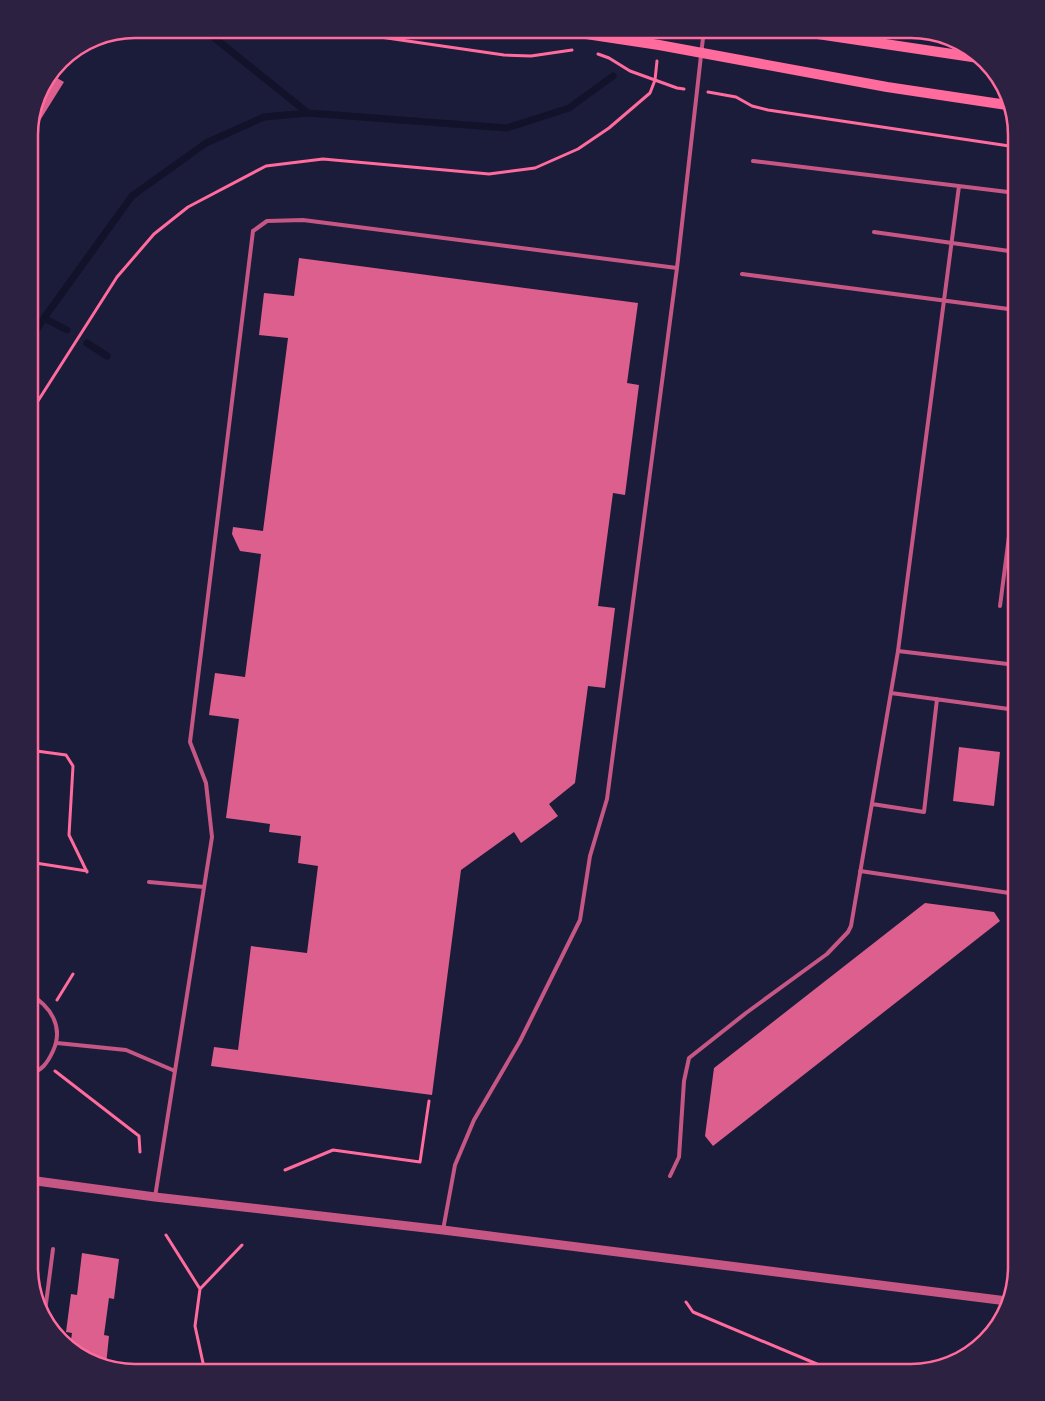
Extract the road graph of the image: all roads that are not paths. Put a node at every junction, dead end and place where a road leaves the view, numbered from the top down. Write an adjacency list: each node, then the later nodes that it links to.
1 (608, 38): 4 (main road)
2 (703, 38): 4 (lane)
3 (845, 38): 5 (main road)
4 (701, 53): 6 (main road); 13 (lane)
5 (968, 56)
6 (1002, 104)
7 (753, 160): 8 (lane)
8 (958, 186): 9 (lane); 11 (lane)
9 (1008, 193)
10 (874, 232): 11 (lane)
11 (951, 242): 12 (lane); 15 (lane)
12 (1008, 251)
13 (677, 268): 27 (lane); 36 (lane)
14 (742, 274): 15 (lane)
15 (944, 301): 16 (lane); 19 (lane)
16 (1008, 309)
17 (1008, 544): 18 (lane)
18 (1000, 606)
19 (898, 651): 20 (lane); 21 (lane)
20 (1008, 664)
21 (891, 693): 22 (lane); 24 (lane)
22 (937, 699): 23 (lane); 24 (lane)
23 (1008, 709)
24 (872, 804): 25 (lane)
25 (860, 871): 28 (lane); 33 (lane)
26 (149, 882): 27 (lane)
27 (204, 887): 32 (lane)
28 (1008, 893)
29 (38, 998): 30 (lane)
30 (57, 1043): 31 (lane); 32 (lane)
31 (38, 1071)
32 (175, 1071): 35 (lane)
33 (670, 1176)
34 (38, 1181): 35 (street)
35 (155, 1197): 36 (street)
36 (443, 1230): 38 (street)
37 (53, 1249): 39 (lane)
38 (1001, 1300)
39 (46, 1305)

